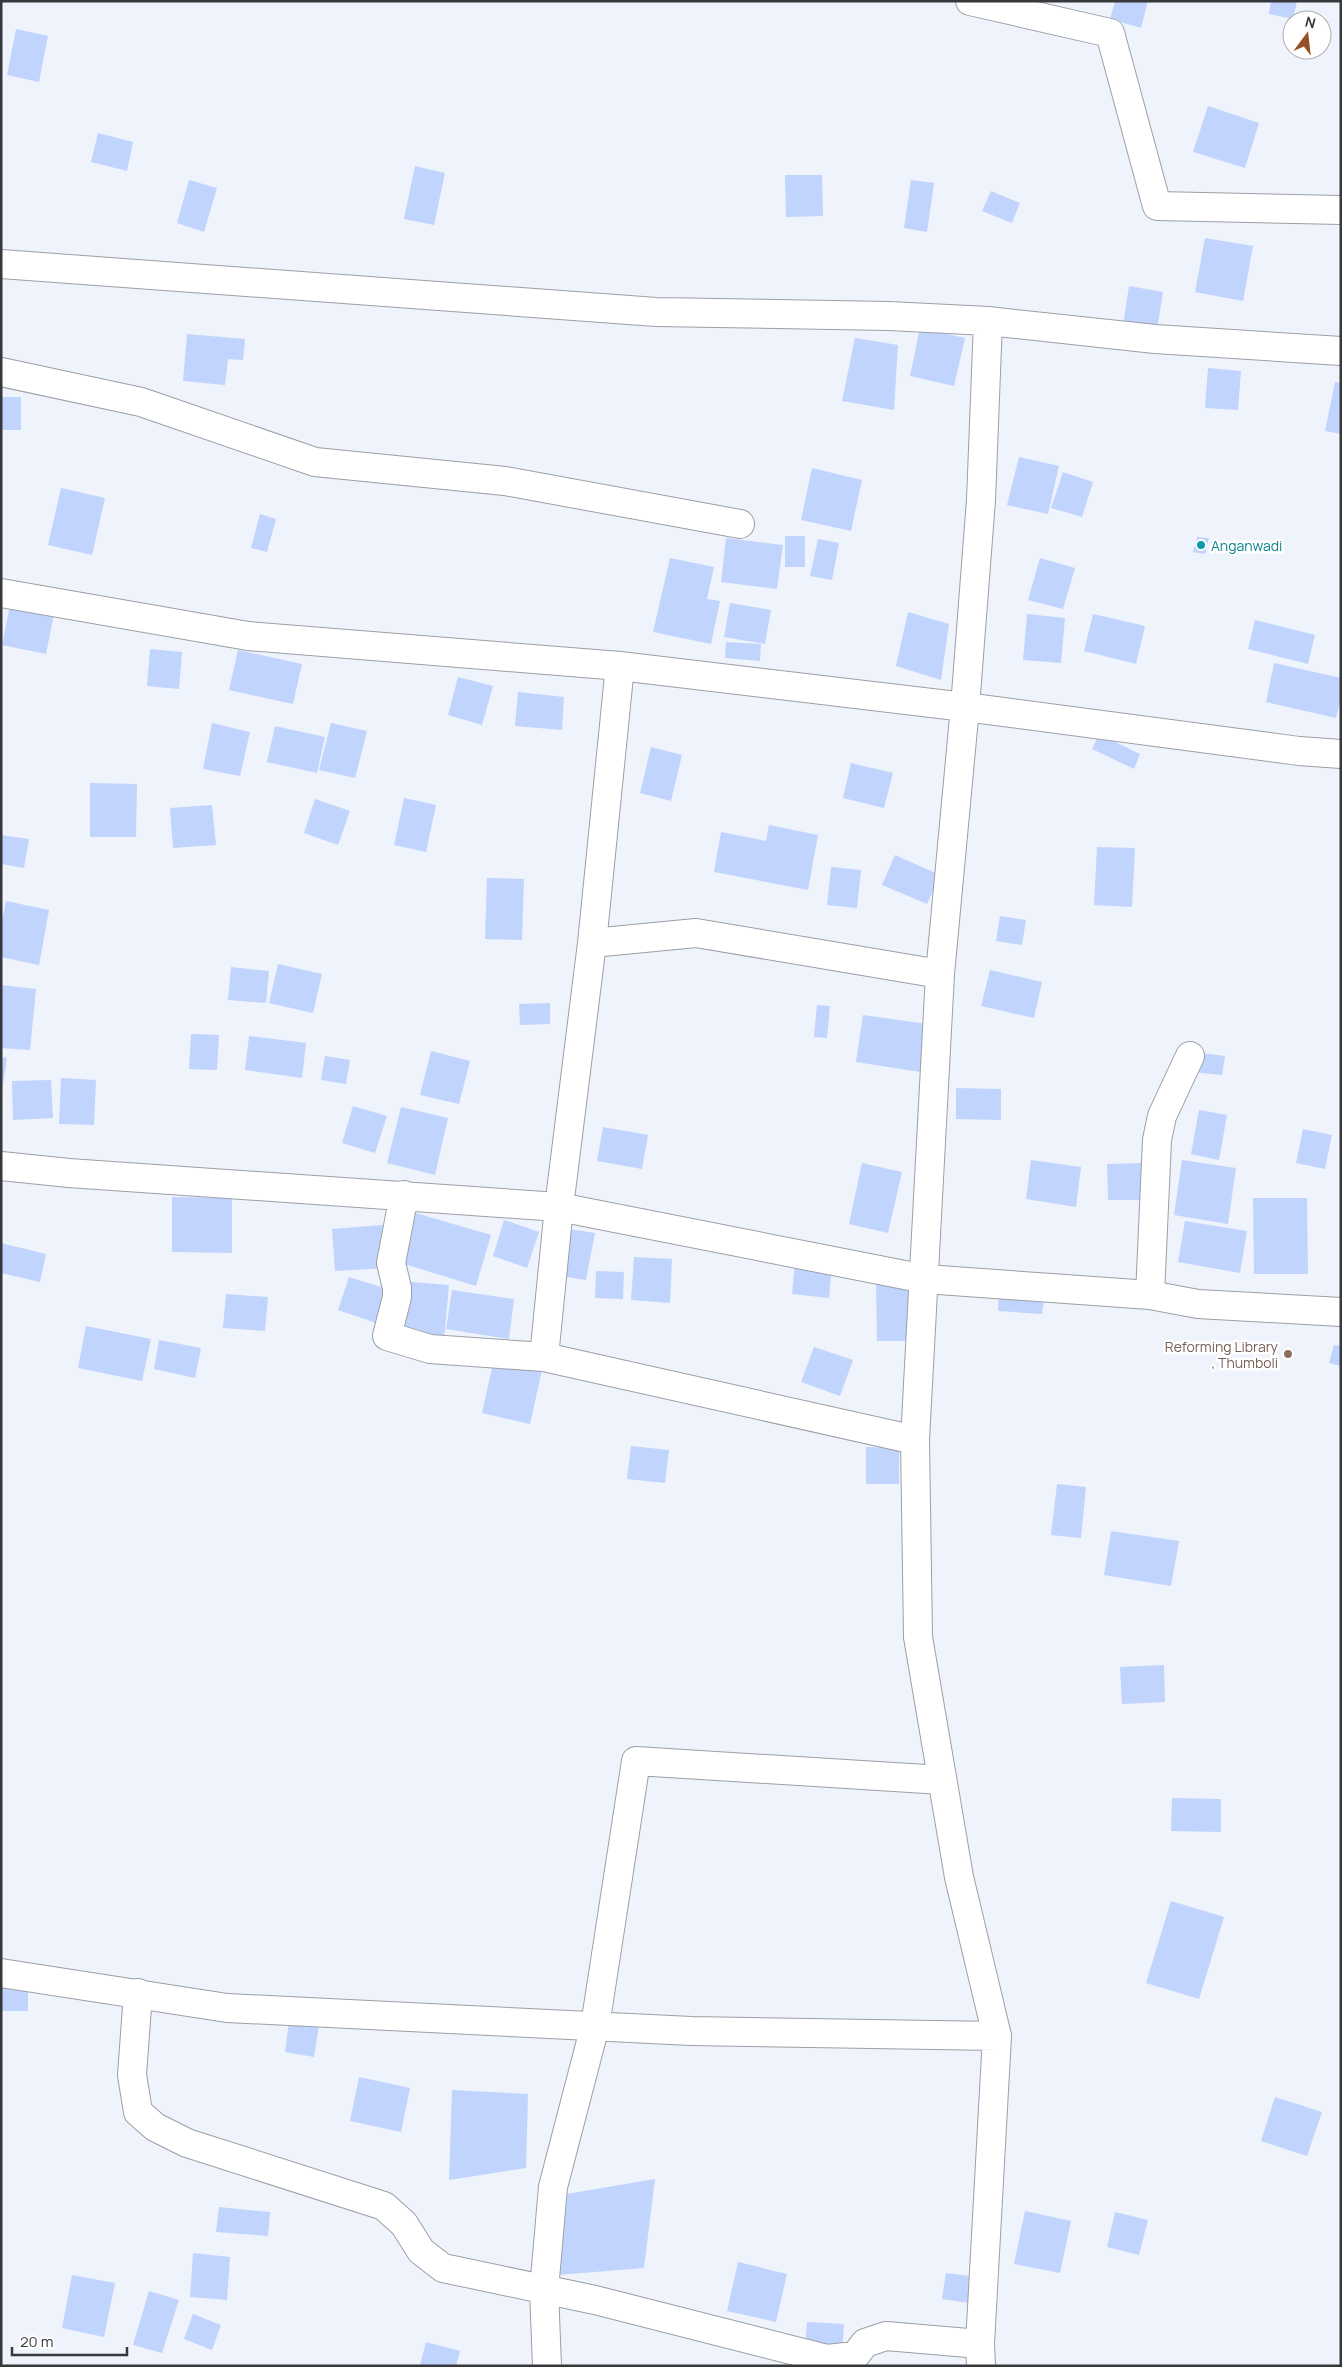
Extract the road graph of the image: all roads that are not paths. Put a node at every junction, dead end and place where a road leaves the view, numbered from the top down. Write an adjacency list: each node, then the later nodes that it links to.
1 (970, 1): 2 (street)
2 (1341, 210)
3 (1, 264): 4 (street)
4 (988, 321): 5 (street); 10 (street)
5 (1341, 351)
6 (1, 372): 7 (street)
7 (740, 524)
8 (1, 593): 9 (street)
9 (620, 666): 10 (street); 12 (street)
10 (965, 707): 11 (street); 13 (street)
11 (1341, 754)
12 (592, 943): 13 (street); 17 (street)
13 (940, 974): 18 (street)
14 (1190, 1056): 19 (street)
15 (1, 1166): 16 (street)
16 (404, 1195): 17 (street); 21 (street)
17 (559, 1207): 18 (street); 21 (street)
18 (925, 1279): 19 (street); 22 (street)
19 (1150, 1295): 20 (street)
20 (1341, 1312)
21 (544, 1357): 22 (street)
22 (915, 1440): 23 (street)
23 (942, 1780): 26 (street); 27 (street)
24 (1, 1973): 25 (street)
25 (138, 1993): 26 (street); 28 (street)
26 (596, 2026): 27 (street); 28 (street)
27 (997, 2036): 29 (street)
28 (544, 2290): 29 (street); 30 (street)
29 (980, 2355)
30 (547, 2366)

